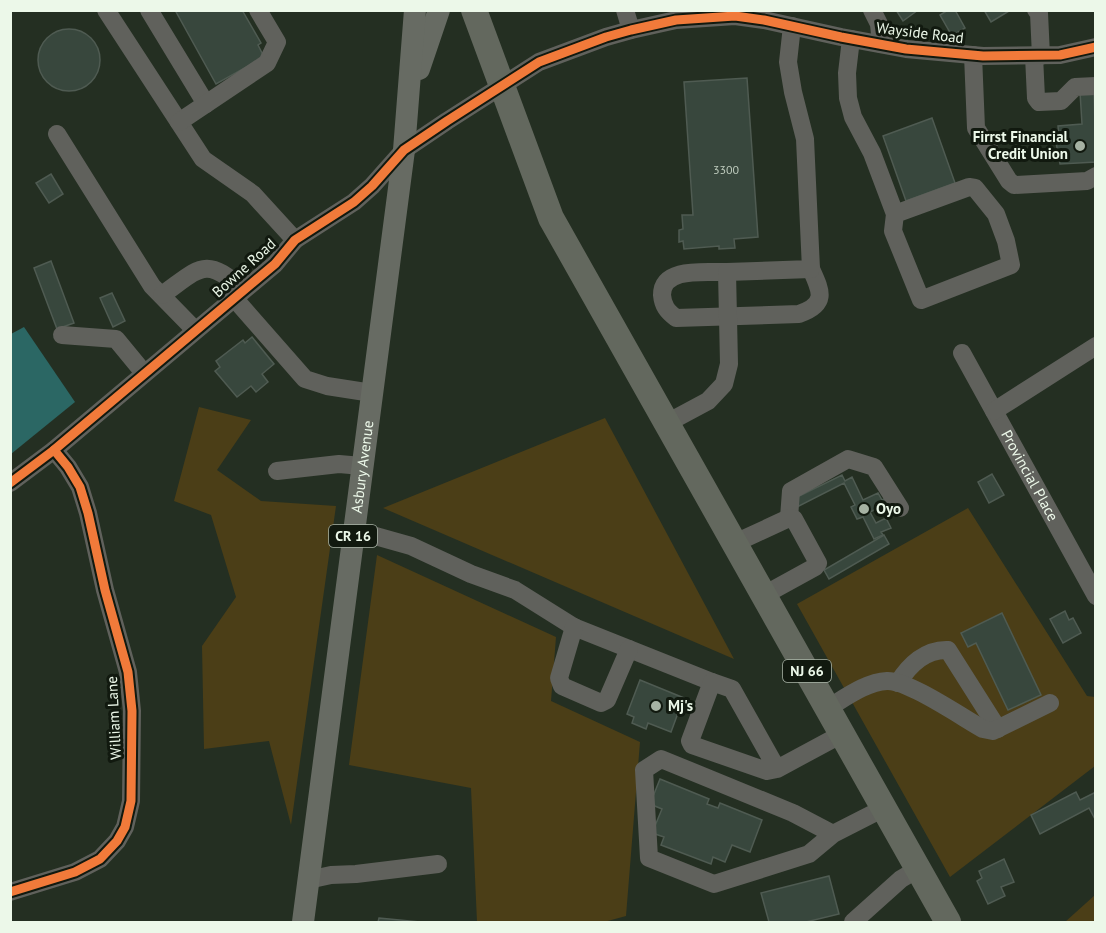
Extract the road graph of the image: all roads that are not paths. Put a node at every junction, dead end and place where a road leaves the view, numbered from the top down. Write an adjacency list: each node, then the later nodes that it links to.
1 (106, 10): 23 (street)
2 (149, 10): 21 (street)
3 (258, 10): 21 (street)
4 (415, 10): 22 (main road, Asbury Avenue / CR 16)
5 (439, 10): 22 (main road, Asbury Avenue / CR 16)
6 (474, 10): 19 (highway, NJ 66)
7 (487, 10): 19 (highway, NJ 66)
8 (625, 10): 13 (street)
9 (872, 10): 15 (street)
10 (1030, 10): 18 (street)
11 (1036, 10): 18 (street)
12 (792, 26): 13 (street, Wayside Road); 14 (street, Wayside Road); 29 (street)
13 (631, 30): 19 (street, Wayside Road)
14 (850, 39): 15 (street, Wayside Road); 27 (street)
15 (881, 44): 17 (street, Wayside Road)
16 (1095, 47): 18 (street, Wayside Road)
17 (973, 55): 18 (street, Wayside Road); 26 (street)
18 (1034, 56): 20 (street)
19 (503, 85): 25 (street, Bowne Road); 41 (highway, NJ 66)
20 (1095, 86)
21 (206, 104): 23 (street)
22 (407, 117): 25 (main road, Asbury Avenue / CR 16)
23 (179, 122): 28 (street)
24 (57, 134): 32 (street)
25 (404, 150): 28 (street, Bowne Road); 39 (main road, Asbury Avenue / CR 16)
26 (1095, 176)
27 (894, 214): 27 (street)
28 (295, 240): 31 (street, Bowne Road)
29 (811, 269): 30 (street); 33 (street)
30 (726, 272): 33 (street); 33 (street)
31 (239, 294): 32 (street); 34 (street, Bowne Road); 39 (street)
32 (162, 295): 34 (street)
33 (728, 317): 41 (street)
34 (195, 330): 38 (street, Bowne Road)
35 (62, 335): 38 (street)
36 (1095, 346): 40 (street)
37 (962, 353): 40 (street, Provincial Place)
38 (144, 374): 42 (street, Bowne Road)
39 (372, 393): 43 (main road, Asbury Avenue / CR 16)
40 (994, 411): 51 (street, Provincial Place)
41 (667, 423): 49 (highway, NJ 66)
42 (54, 450): 45 (street, Bowne Road); 66 (street, William Lane)
43 (362, 466): 44 (street); 48 (main road, Asbury Avenue / CR 16)
44 (277, 471)
45 (10, 483)
46 (900, 508): 47 (street)
47 (789, 518): 49 (street); 50 (street)
48 (354, 530): 52 (street); 65 (main road, Asbury Avenue / CR 16)
49 (735, 543): 50 (highway, NJ 66)
50 (764, 595): 57 (highway, NJ 66)
51 (1095, 596)
52 (574, 627): 53 (street); 53 (street)
53 (629, 649): 54 (street)
54 (712, 682): 60 (street); 60 (street)
55 (898, 683): 57 (street); 58 (street); 58 (street)
56 (1050, 704): 58 (street)
57 (828, 708): 59 (highway, NJ 66)
58 (998, 729)
59 (842, 734): 60 (street); 61 (highway, NJ 66)
60 (777, 769)
61 (884, 808): 62 (street); 64 (highway, NJ 66)
62 (833, 834): 62 (street)
63 (438, 864): 65 (street)
64 (918, 869): 68 (street); 69 (highway, NJ 66)
65 (308, 880): 67 (main road, Asbury Avenue / CR 16)
66 (10, 892)
67 (303, 922)
68 (853, 922)
69 (948, 922)

